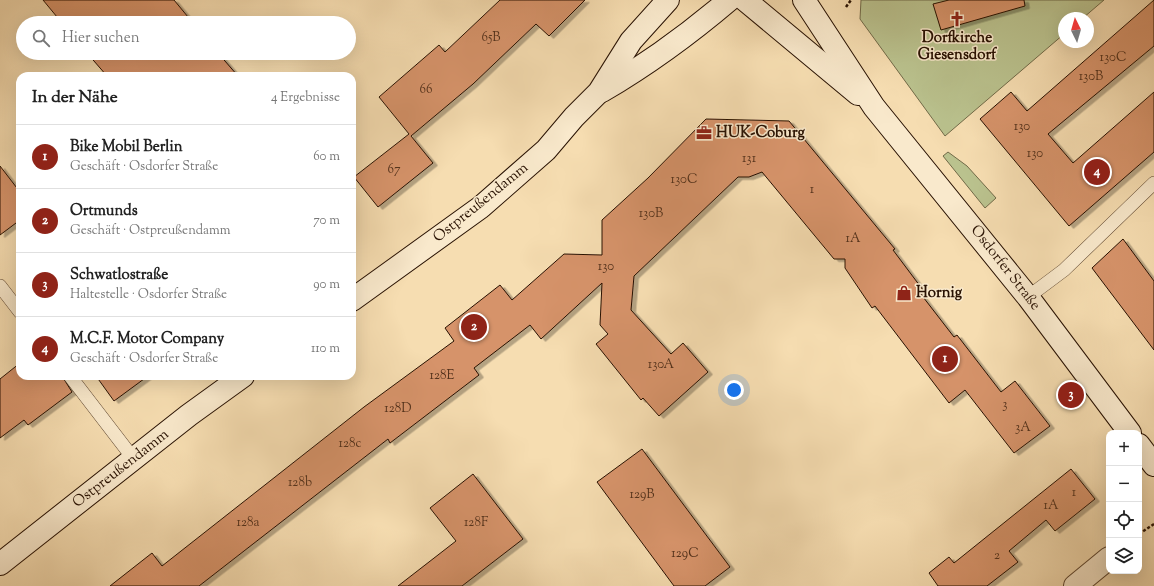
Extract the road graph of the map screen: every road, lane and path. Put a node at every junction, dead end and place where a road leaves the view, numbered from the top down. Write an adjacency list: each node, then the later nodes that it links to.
1 (668, 0): 7 (main road, Ostpreußendamm)
2 (729, 0): 7 (main road, Ostpreußendamm)
3 (745, 0): 8 (main road, Osdorfer Straße)
4 (804, 0): 8 (main road, Osdorfer Straße)
5 (851, 0): 6 (path)
6 (846, 8)
7 (599, 92): 11 (main road, Ostpreußendamm)
8 (874, 107): 12 (main road, Osdorfer Straße)
9 (1154, 183): 12 (lane)
10 (0, 286): 13 (lane)
11 (356, 297)
12 (1028, 297): 16 (main road, Osdorfer Straße)
13 (16, 307)
14 (73, 380): 18 (lane)
15 (238, 380): 18 (main road, Ostpreußendamm)
16 (1128, 430)
17 (1142, 449): 19 (main road)
18 (133, 458): 23 (main road, Ostpreußendamm)
19 (1154, 465)
20 (1154, 524): 21 (path)
21 (1142, 532)
22 (1106, 560): 24 (main road)
23 (0, 564)
24 (1075, 586)

